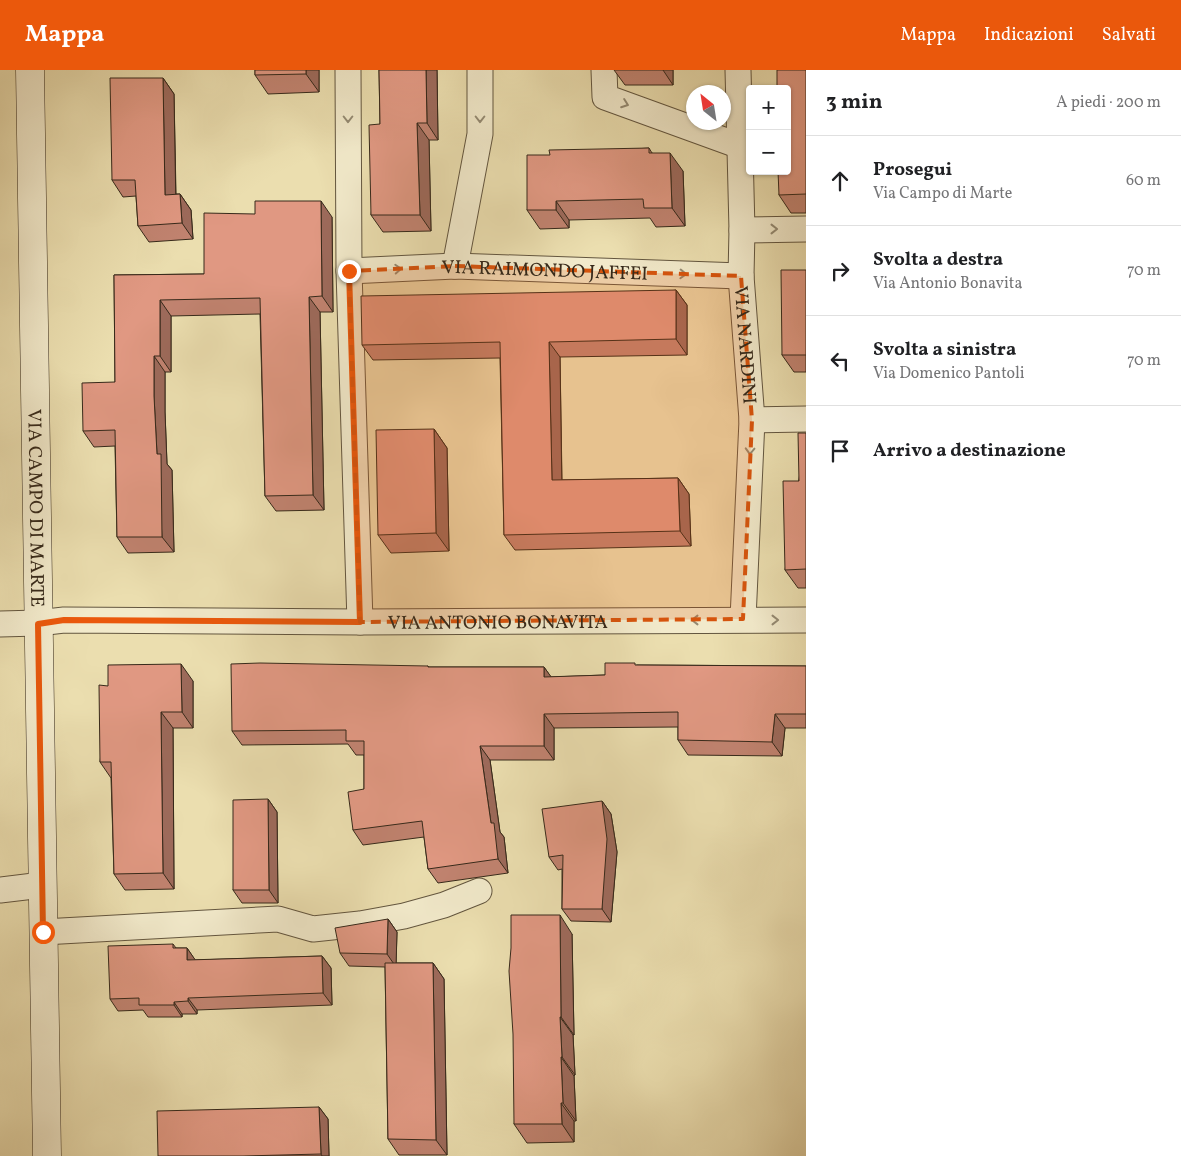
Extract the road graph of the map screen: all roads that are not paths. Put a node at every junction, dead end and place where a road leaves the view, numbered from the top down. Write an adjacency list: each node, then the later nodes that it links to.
1 (30, 70): 18 (main road, VIA CAMPO DI MARTE)
2 (348, 70): 10 (street, one-way to 10)
3 (480, 70): 9 (street, one-way to 9)
4 (604, 70): 6 (street, one-way to 6)
5 (738, 70): 6 (street, VIA NARDINI)
6 (740, 146): 8 (street, VIA NARDINI)
7 (806, 229): 8 (street, one-way to 7)
8 (742, 230): 11 (street, VIA NARDINI)
9 (455, 266): 10 (street, VIA RAIMONDO JAFFEI, one-way to 9); 11 (street, VIA RAIMONDO JAFFEI, one-way to 11)
10 (349, 271): 16 (street)
11 (741, 276): 13 (street, VIA NARDINI)
12 (806, 419): 13 (street)
13 (752, 420): 14 (street, VIA NARDINI, one-way to 14)
14 (743, 619): 15 (street, VIA ANTONIO BONAVITA, one-way to 15); 16 (street, VIA ANTONIO BONAVITA, one-way to 16)
15 (806, 620)
16 (360, 622): 18 (street, VIA ANTONIO BONAVITA)
17 (0, 624): 18 (street, VIA ANTONIO BONAVITA)
18 (38, 624): 19 (main road, VIA CAMPO DI MARTE)
19 (42, 885): 20 (street); 22 (main road, VIA CAMPO DI MARTE)
20 (0, 890)
21 (479, 892): 22 (street)
22 (43, 932): 23 (main road, VIA CAMPO DI MARTE)
23 (47, 1156)

